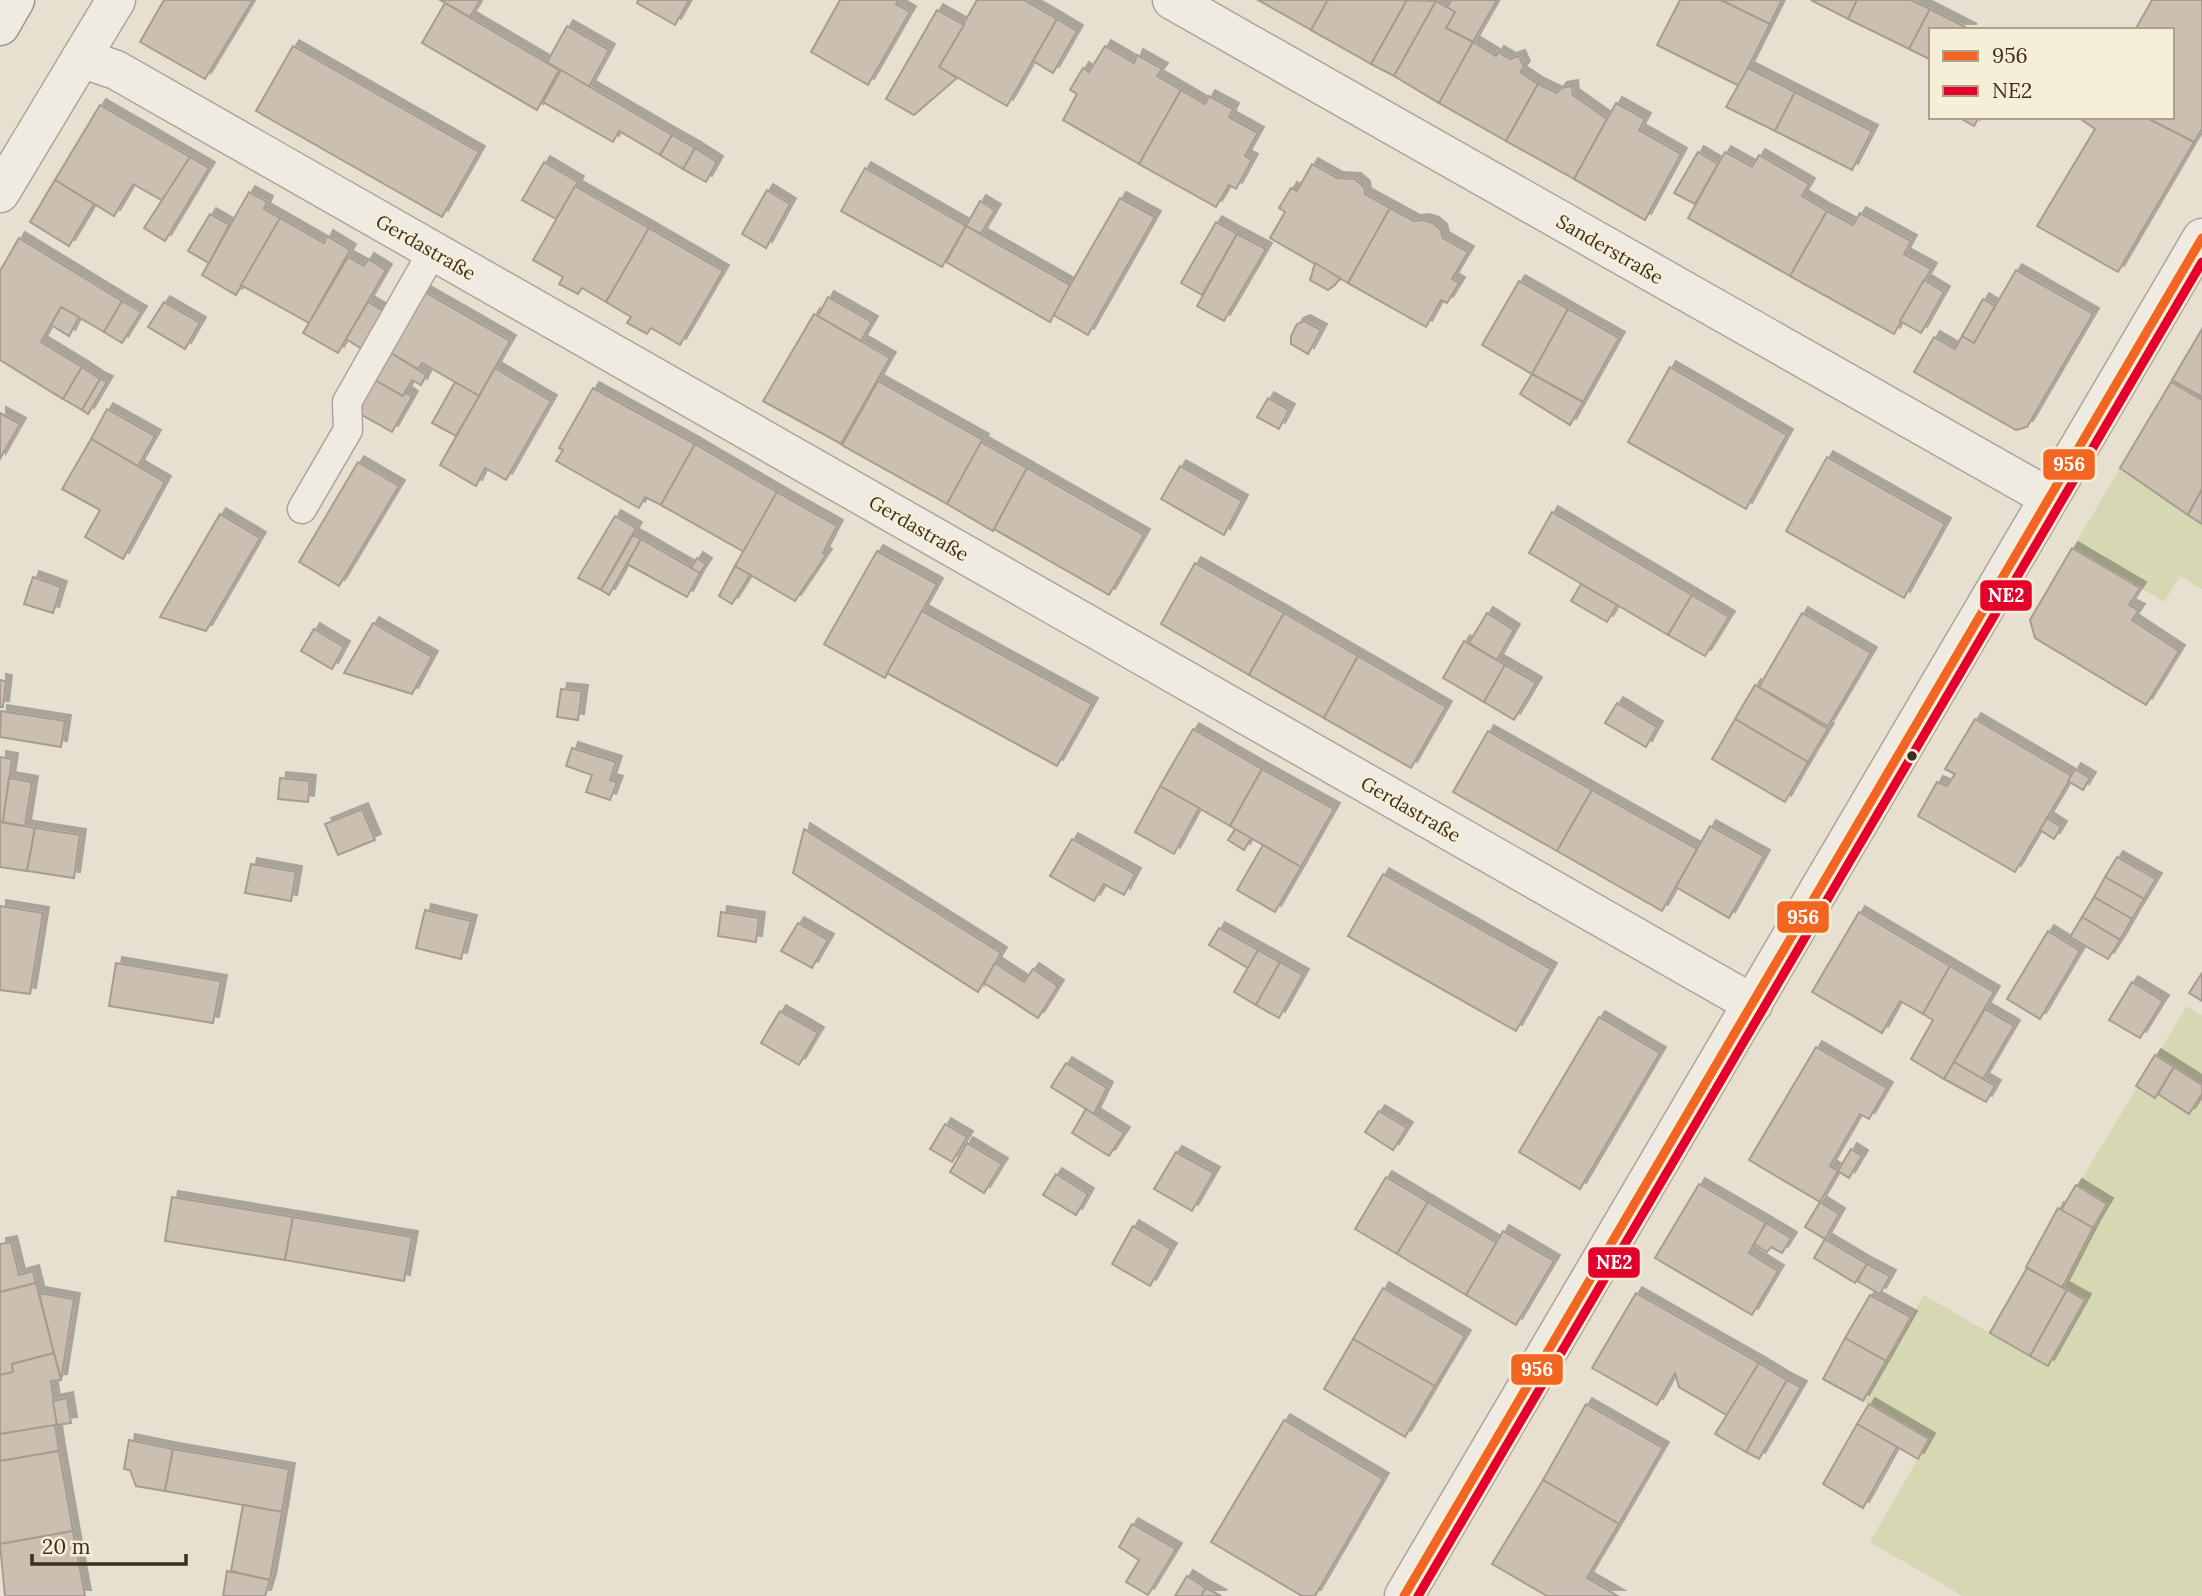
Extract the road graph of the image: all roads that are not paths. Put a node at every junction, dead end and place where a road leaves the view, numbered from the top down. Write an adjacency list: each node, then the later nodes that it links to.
1 (15, 0): 4 (street)
2 (116, 0): 5 (street)
3 (1172, 0): 9 (street, Sanderstraße)
4 (0, 26)
5 (81, 58): 6 (street); 8 (street, Gerdastraße)
6 (0, 194)
7 (2202, 238): 9 (street)
8 (433, 251): 10 (lane); 11 (street, Gerdastraße)
9 (2048, 498): 11 (street)
10 (302, 509)
11 (1753, 1004): 12 (street)
12 (1404, 1596)

